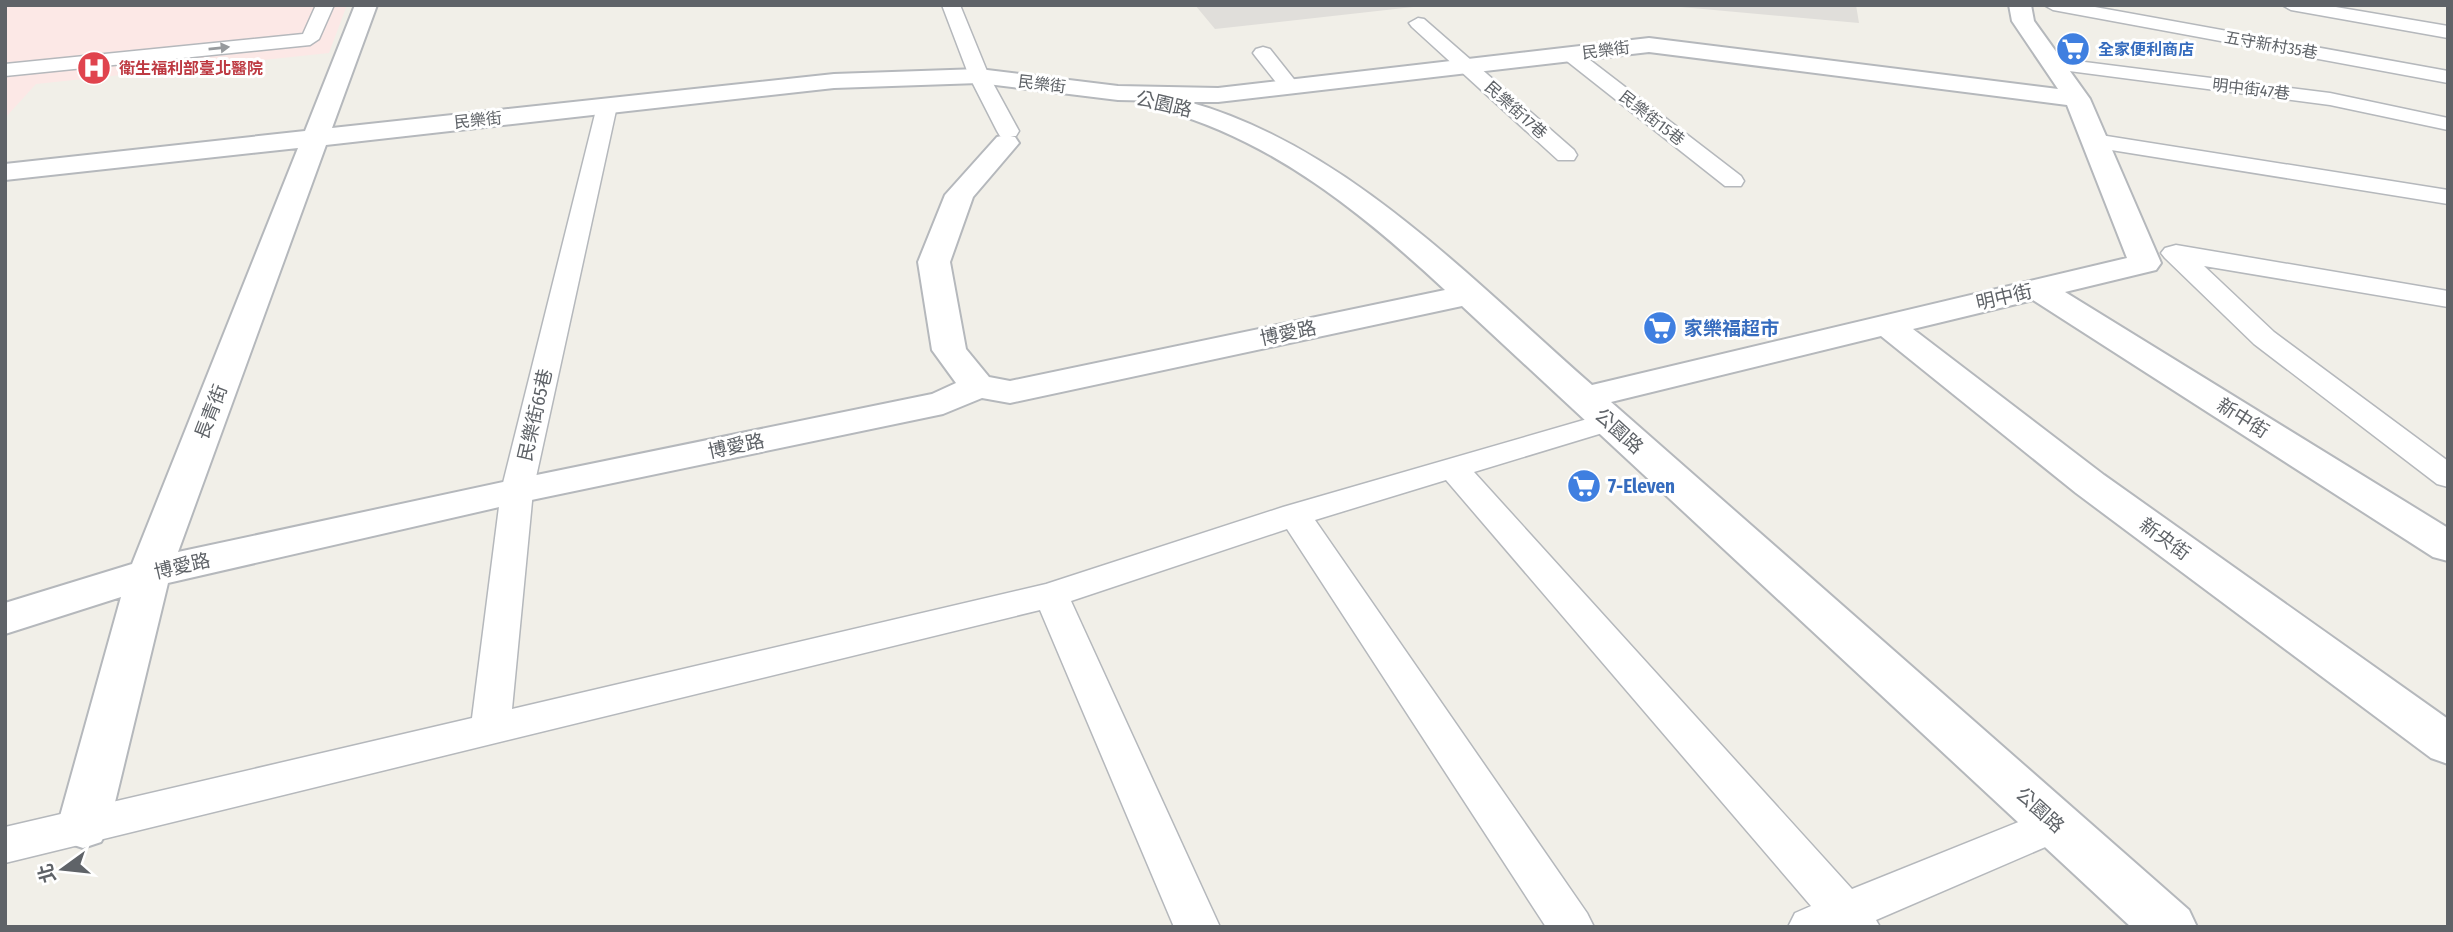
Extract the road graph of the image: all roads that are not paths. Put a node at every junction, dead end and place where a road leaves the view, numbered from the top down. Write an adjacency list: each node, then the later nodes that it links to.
1 (325, 5): 13 (lane, one-way to 1)
2 (366, 5): 21 (street, 長青街)
3 (951, 5): 14 (lane)
4 (2020, 5): 11 (street)
5 (2053, 5): 15 (lane, 五守新村35巷)
6 (2291, 5): 8 (lane)
7 (1418, 23): 12 (lane, 民樂街17巷)
8 (2448, 32)
9 (1263, 53): 16 (lane)
10 (1570, 54): 12 (street, 民樂街); 18 (street, 民樂街); 26 (lane, 民樂街15巷)
11 (2053, 64): 18 (street); 20 (lane, 明中街47巷)
12 (1466, 66): 16 (street, 民樂街); 24 (lane, 民樂街17巷)
13 (5, 70)
14 (979, 76): 17 (street, 民樂街); 19 (street, 民樂街); 22 (lane)
15 (2448, 77)
16 (1290, 86): 17 (street, 民樂街)
17 (1118, 93): 31 (street, 公園路)
18 (2077, 99): 23 (street)
19 (607, 106): 21 (street, 民樂街); 38 (lane, 民樂街65巷)
20 (2448, 124)
21 (317, 137): 25 (street, 民樂街); 41 (street, 長青街)
22 (1007, 137): 34 (street)
23 (2094, 141): 27 (lane); 28 (street)
24 (1566, 155)
25 (5, 172)
26 (1733, 181)
27 (2448, 197)
28 (2138, 246): 29 (lane); 30 (street, 明中街)
29 (2175, 253): 32 (lane); 37 (lane)
30 (2038, 289): 33 (street, 明中街); 40 (street, 新中街)
31 (1468, 295): 34 (street, 博愛路); 35 (street, 公園路)
32 (2448, 299)
33 (1887, 325): 35 (street, 明中街); 45 (street, 新央街)
34 (976, 386): 38 (street, 博愛路)
35 (1595, 410): 36 (lane); 46 (street, 公園路)
36 (1452, 467): 39 (lane); 49 (lane)
37 (2448, 477)
38 (517, 491): 41 (street, 博愛路); 44 (lane, 民樂街65巷)
39 (1295, 515): 42 (lane); 51 (lane)
40 (2448, 547)
41 (149, 573): 43 (street, 博愛路); 47 (street, 長青街)
42 (1051, 594): 44 (lane); 50 (lane)
43 (5, 619)
44 (490, 730): 47 (lane)
45 (2448, 746)
46 (2056, 824): 49 (lane); 52 (street, 公園路)
47 (83, 827): 48 (lane)
48 (5, 845)
49 (1837, 922)
50 (1198, 927)
51 (1572, 927)
52 (2169, 927)

